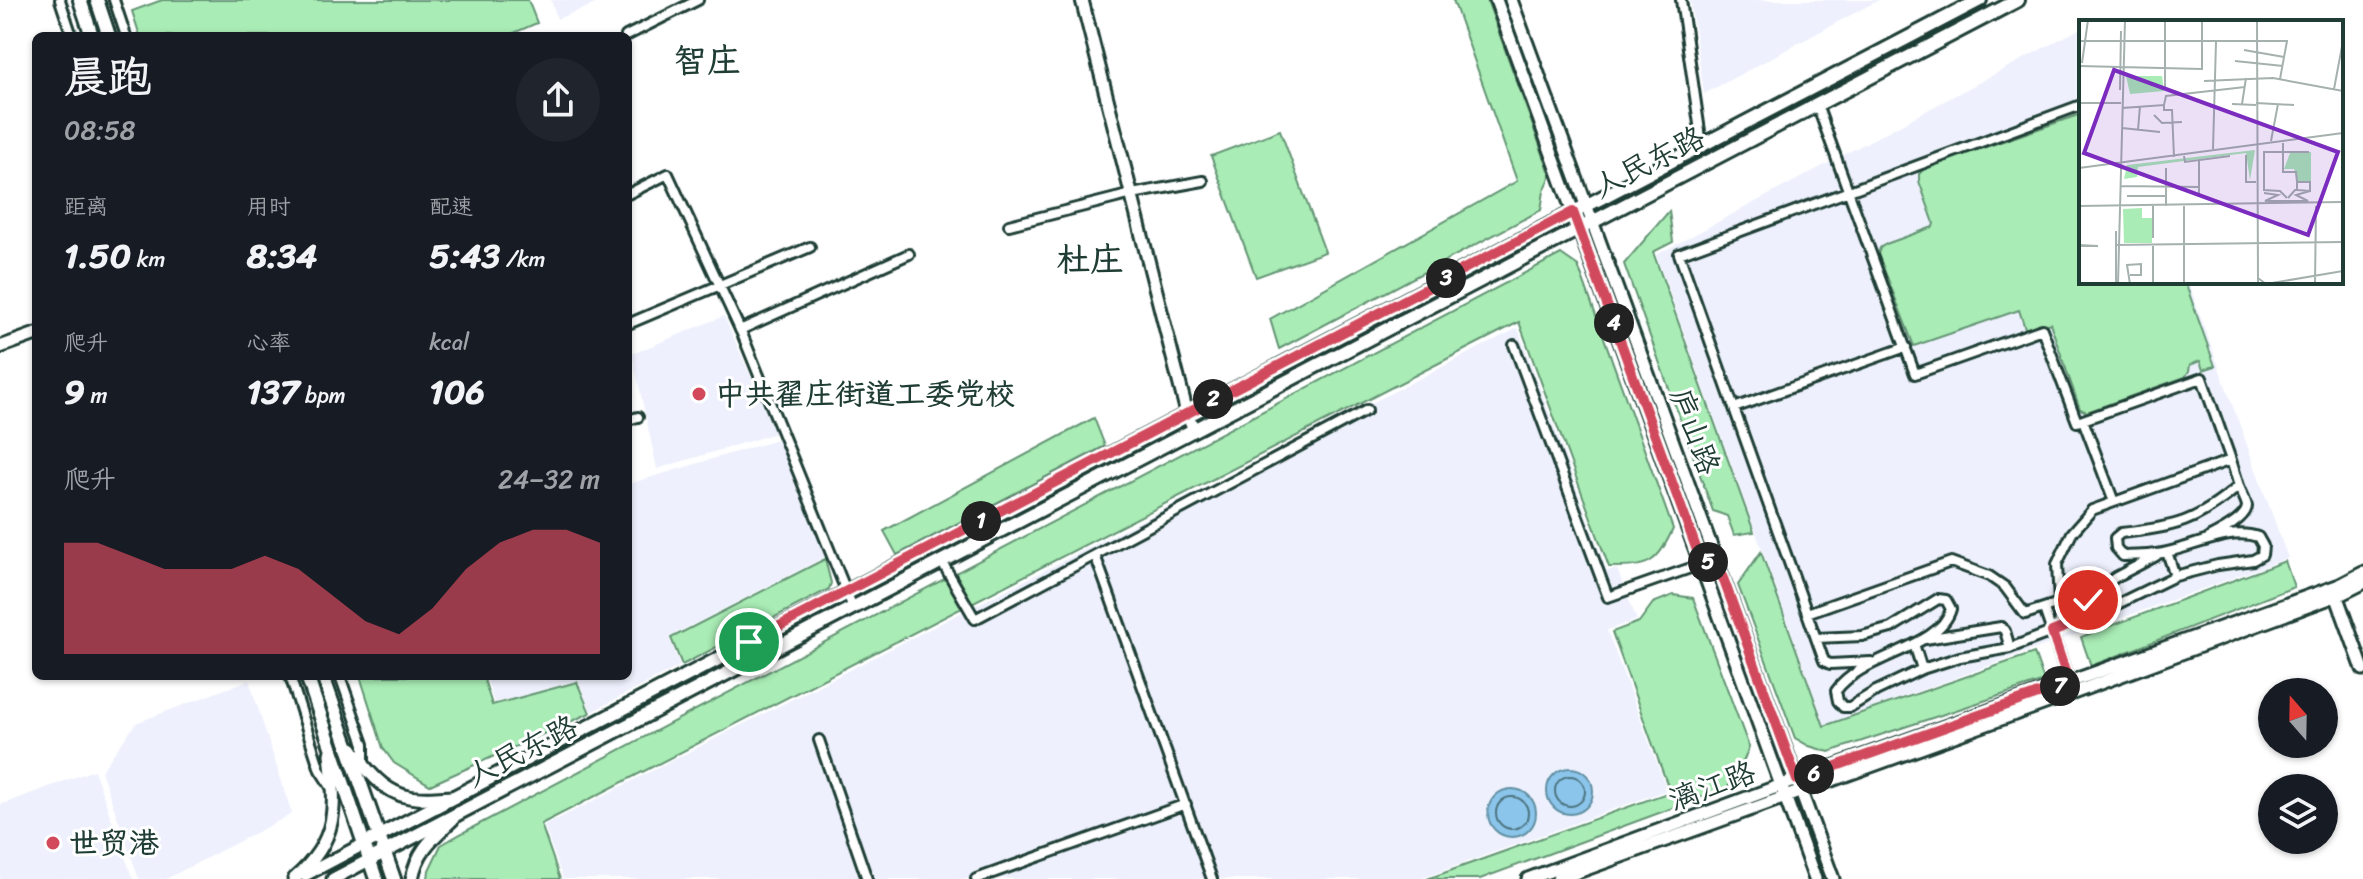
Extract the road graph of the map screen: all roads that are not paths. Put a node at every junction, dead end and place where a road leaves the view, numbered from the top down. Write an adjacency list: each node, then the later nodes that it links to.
1 (60, 0): 12 (street)
2 (80, 0): 13 (main road)
3 (97, 0): 14 (main road)
4 (114, 0): 15 (street)
5 (698, 0): 16 (street)
6 (1082, 0): 23 (main road)
7 (1496, 0): 25 (main road, 庐山路)
8 (1511, 0): 24 (main road, 庐山路)
9 (1681, 0): 19 (street)
10 (1980, 0): 19 (main road, 人民东路)
11 (2018, 0): 17 (main road, 人民东路)
12 (71, 32)
13 (91, 32)
14 (108, 32)
15 (125, 32)
16 (632, 33)
17 (1817, 105): 21 (street); 26 (main road, 人民东路)
18 (2079, 106): 21 (street)
19 (1702, 145): 24 (main road, 人民东路)
20 (1203, 181): 23 (street)
21 (1849, 191): 37 (street); 38 (street)
22 (632, 192): 31 (street)
23 (1132, 194): 27 (street); 40 (main road)
24 (1586, 204): 25 (main road, 人民东路); 26 (main road, 庐山路)
25 (1573, 212): 28 (main road, 庐山路); 40 (main road, 人民东路)
26 (1592, 221): 28 (main road, 人民东路); 52 (main road, 庐山路)
27 (1009, 225)
28 (1579, 228): 42 (main road, 人民东路); 54 (main road, 庐山路)
29 (810, 247): 31 (street)
30 (909, 254): 33 (street)
31 (720, 287): 32 (street); 33 (street)
32 (632, 322)
33 (740, 330): 59 (street)
34 (32, 335): 36 (main road)
35 (1514, 345): 54 (street)
36 (0, 347)
37 (1906, 347): 38 (street); 41 (street)
38 (1734, 408): 63 (street)
39 (1367, 410): 50 (street)
40 (1187, 413): 42 (main road); 59 (main road, 人民东路)
41 (2083, 420): 43 (street); 45 (street)
42 (1194, 430): 53 (main road, 人民东路)
43 (2231, 460): 44 (street); 45 (street)
44 (2239, 486): 46 (street); 51 (street)
45 (2114, 502): 62 (street)
46 (2231, 525): 47 (street); 48 (street)
47 (2235, 536): 48 (street); 57 (street)
48 (2206, 540): 49 (street)
49 (2162, 553): 51 (street); 55 (street); 57 (street)
50 (1095, 555): 53 (street); 91 (street)
51 (2127, 555): 55 (street)
52 (1716, 559): 54 (main road); 87 (main road, 庐山路)
53 (942, 562): 61 (main road, 人民东路)
54 (1702, 564): 89 (main road, 庐山路)
55 (2131, 568): 64 (street)
56 (2363, 573): 60 (main road, 漓江路)
57 (2175, 576): 64 (street)
58 (2363, 583): 60 (main road, 漓江路)
59 (847, 591): 61 (street); 90 (main road, 人民东路)
60 (2338, 591): 71 (main road); 76 (main road); 82 (main road, 漓江路)
61 (853, 608): 92 (main road, 人民东路)
62 (2044, 609): 63 (street); 66 (street)
63 (1807, 613): 68 (street)
64 (2093, 616): 66 (street)
65 (1946, 622): 67 (street); 68 (street); 69 (street)
66 (2052, 632): 72 (street); 82 (street)
67 (1949, 634): 69 (street); 72 (street)
68 (1816, 638): 74 (street)
69 (1925, 639): 70 (street)
70 (1914, 644): 73 (street); 75 (street)
71 (2363, 647)
72 (2010, 648): 75 (street)
73 (1875, 662): 74 (street); 77 (street)
74 (1849, 664): 77 (street)
75 (1922, 669): 77 (street)
76 (2363, 669)
77 (1853, 674)
78 (291, 680): 88 (street)
79 (308, 680): 84 (main road)
80 (324, 680): 83 (main road)
81 (341, 680): 86 (street)
82 (2071, 688): 87 (main road, 漓江路)
83 (344, 735): 86 (main road); 93 (main road)
84 (328, 737): 88 (main road); 94 (main road)
85 (819, 740): 102 (street)
86 (364, 768): 90 (main road)
87 (1799, 786): 89 (main road, 漓江路); 108 (main road, 庐山路)
88 (334, 791): 97 (main road)
89 (1784, 791): 105 (main road, 漓江路); 106 (main road, 漓江路); 107 (main road, 庐山路)
90 (455, 797): 93 (main road, 人民东路)
91 (1186, 804): 103 (street); 104 (street)
92 (460, 813): 95 (main road, 人民东路); 101 (main road)
93 (380, 836): 94 (main road, 人民东路); 95 (main road)
94 (364, 844): 96 (main road); 97 (main road)
95 (385, 852): 96 (main road, 人民东路); 100 (main road)
96 (369, 860): 98 (main road); 99 (main road)
97 (296, 879)
98 (333, 879)
99 (376, 879)
100 (394, 879)
101 (412, 879)
102 (867, 879)
103 (976, 879)
104 (1212, 879)
105 (1528, 879)
106 (1558, 879)
107 (1815, 879)
108 (1833, 879)

